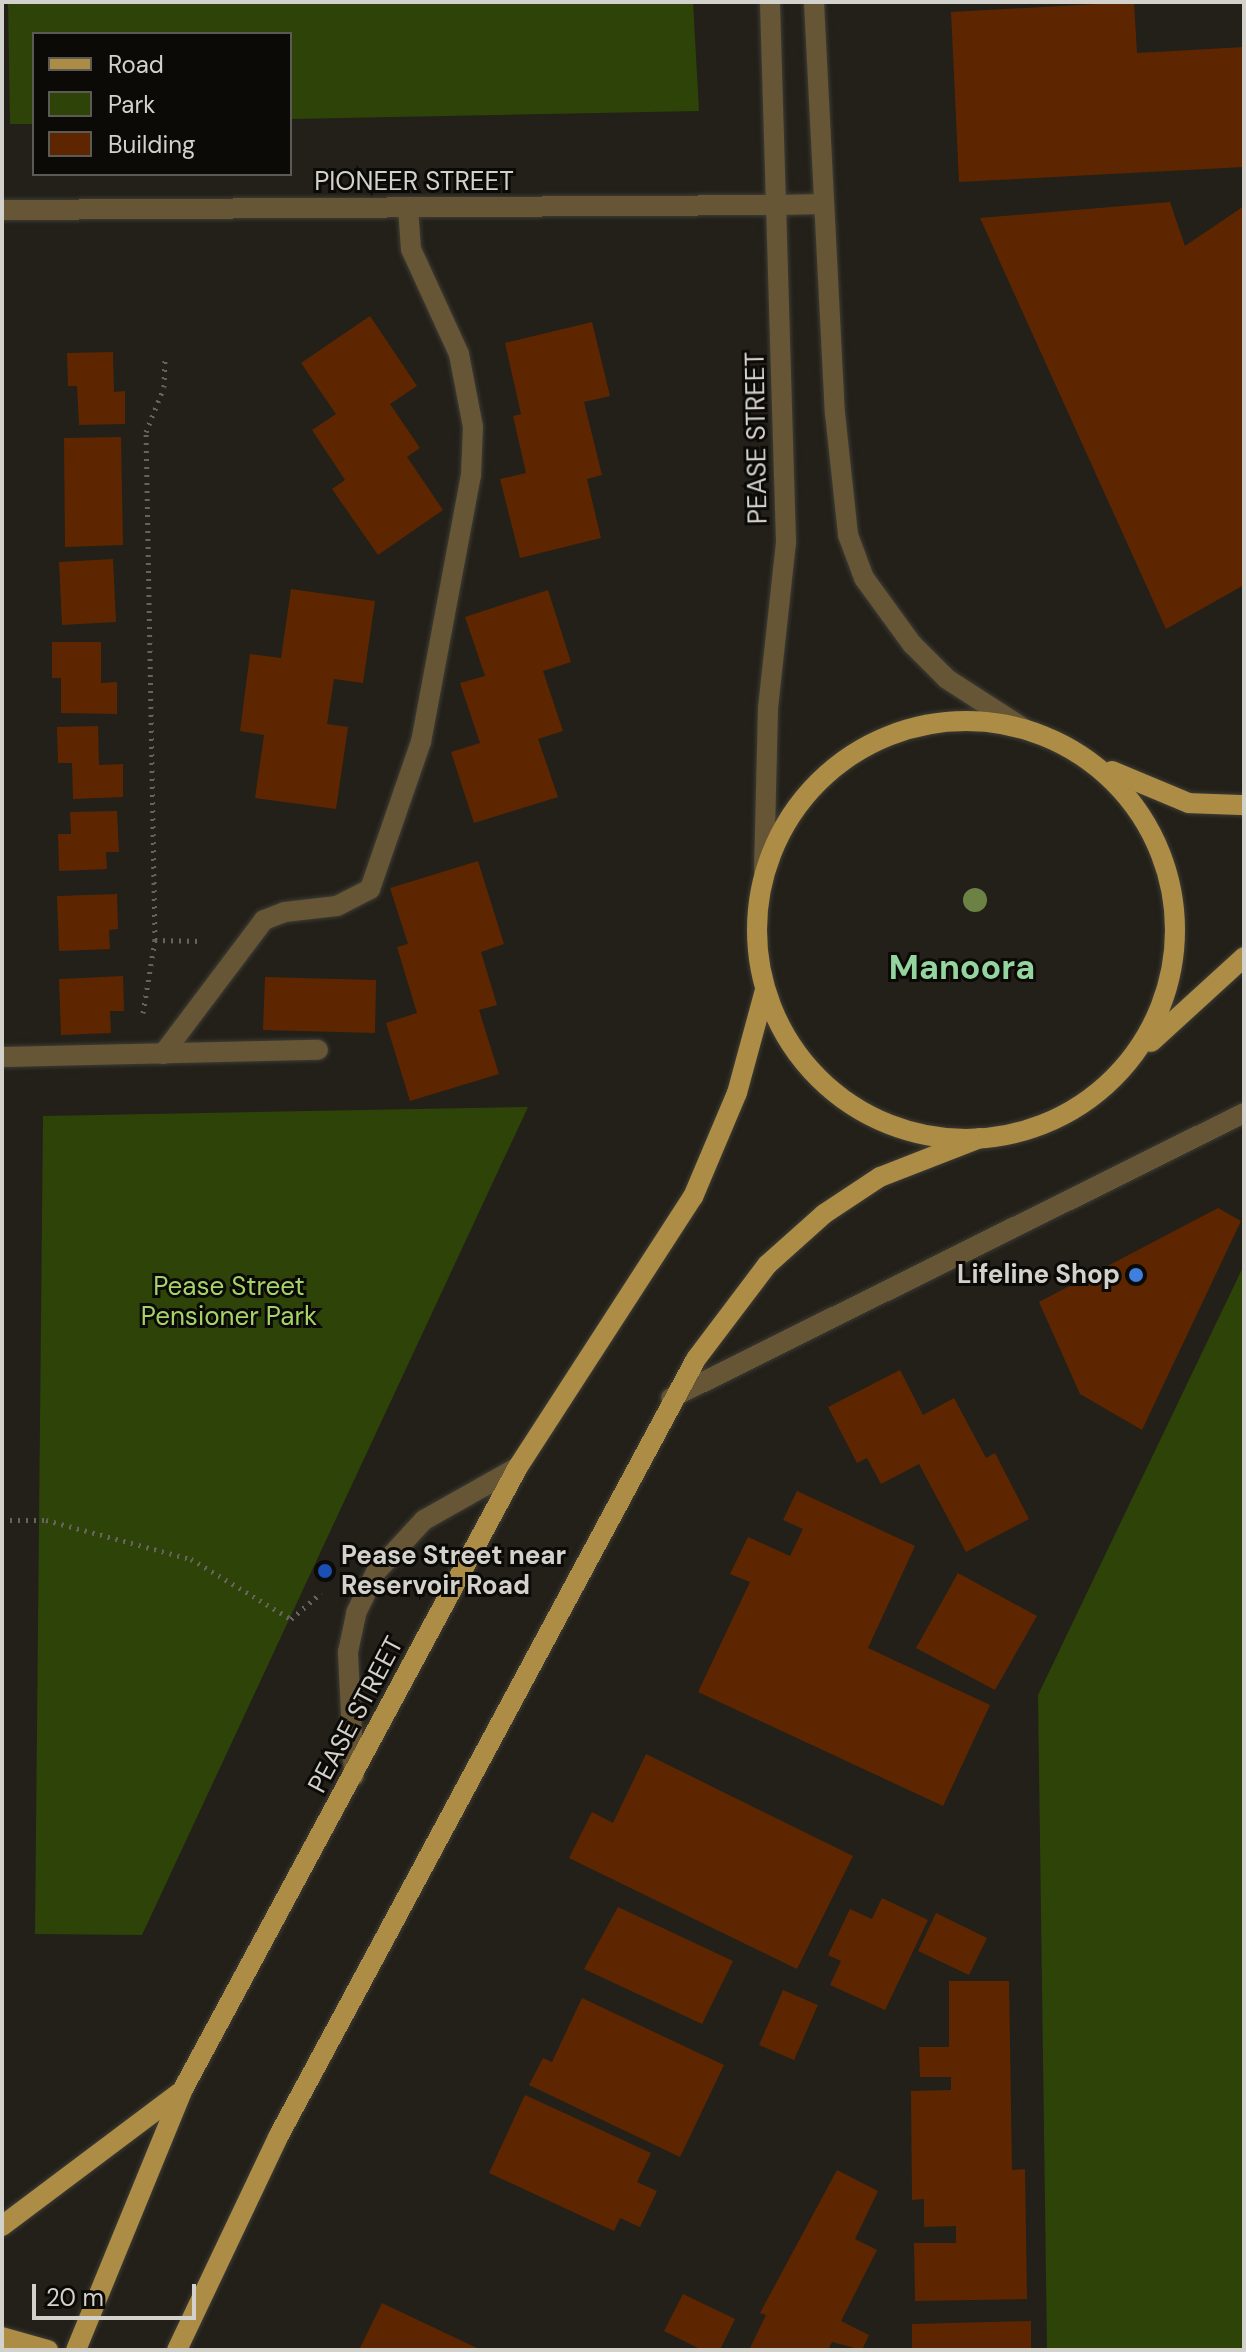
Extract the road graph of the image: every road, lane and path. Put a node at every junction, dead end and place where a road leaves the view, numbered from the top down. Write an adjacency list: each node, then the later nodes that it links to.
1 (770, 2): 4 (street, PEASE STREET)
2 (814, 2): 3 (street)
3 (824, 204): 4 (street, PIONEER STREET); 8 (street)
4 (778, 205): 5 (street, PIONEER STREET); 11 (street, PEASE STREET)
5 (408, 208): 6 (street, PIONEER STREET); 13 (street)
6 (2, 210)
7 (165, 356): 12 (path)
8 (1026, 730): 9 (main road); 11 (main road)
9 (1083, 756): 10 (main road); 19 (main road)
10 (1244, 805)
11 (764, 872): 15 (main road)
12 (155, 940): 13 (path); 17 (path)
13 (242, 943): 17 (street)
14 (1244, 957): 19 (main road)
15 (765, 990): 21 (main road); 23 (main road, PEASE STREET)
16 (318, 1050): 17 (street)
17 (154, 1054): 18 (street)
18 (2, 1057)
19 (1116, 1075): 21 (main road)
20 (1244, 1113): 22 (street)
21 (980, 1138): 22 (main road)
22 (671, 1398): 32 (main road)
23 (518, 1467): 26 (main road, PEASE STREET); 26 (street)
24 (2, 1520): 25 (path)
25 (329, 1585)
26 (354, 1776): 27 (main road, PEASE STREET)
27 (182, 2091): 28 (main road); 31 (main road, PEASE STREET)
28 (2, 2226)
29 (2, 2337): 30 (main road)
30 (48, 2350)
31 (76, 2350)
32 (177, 2350)

